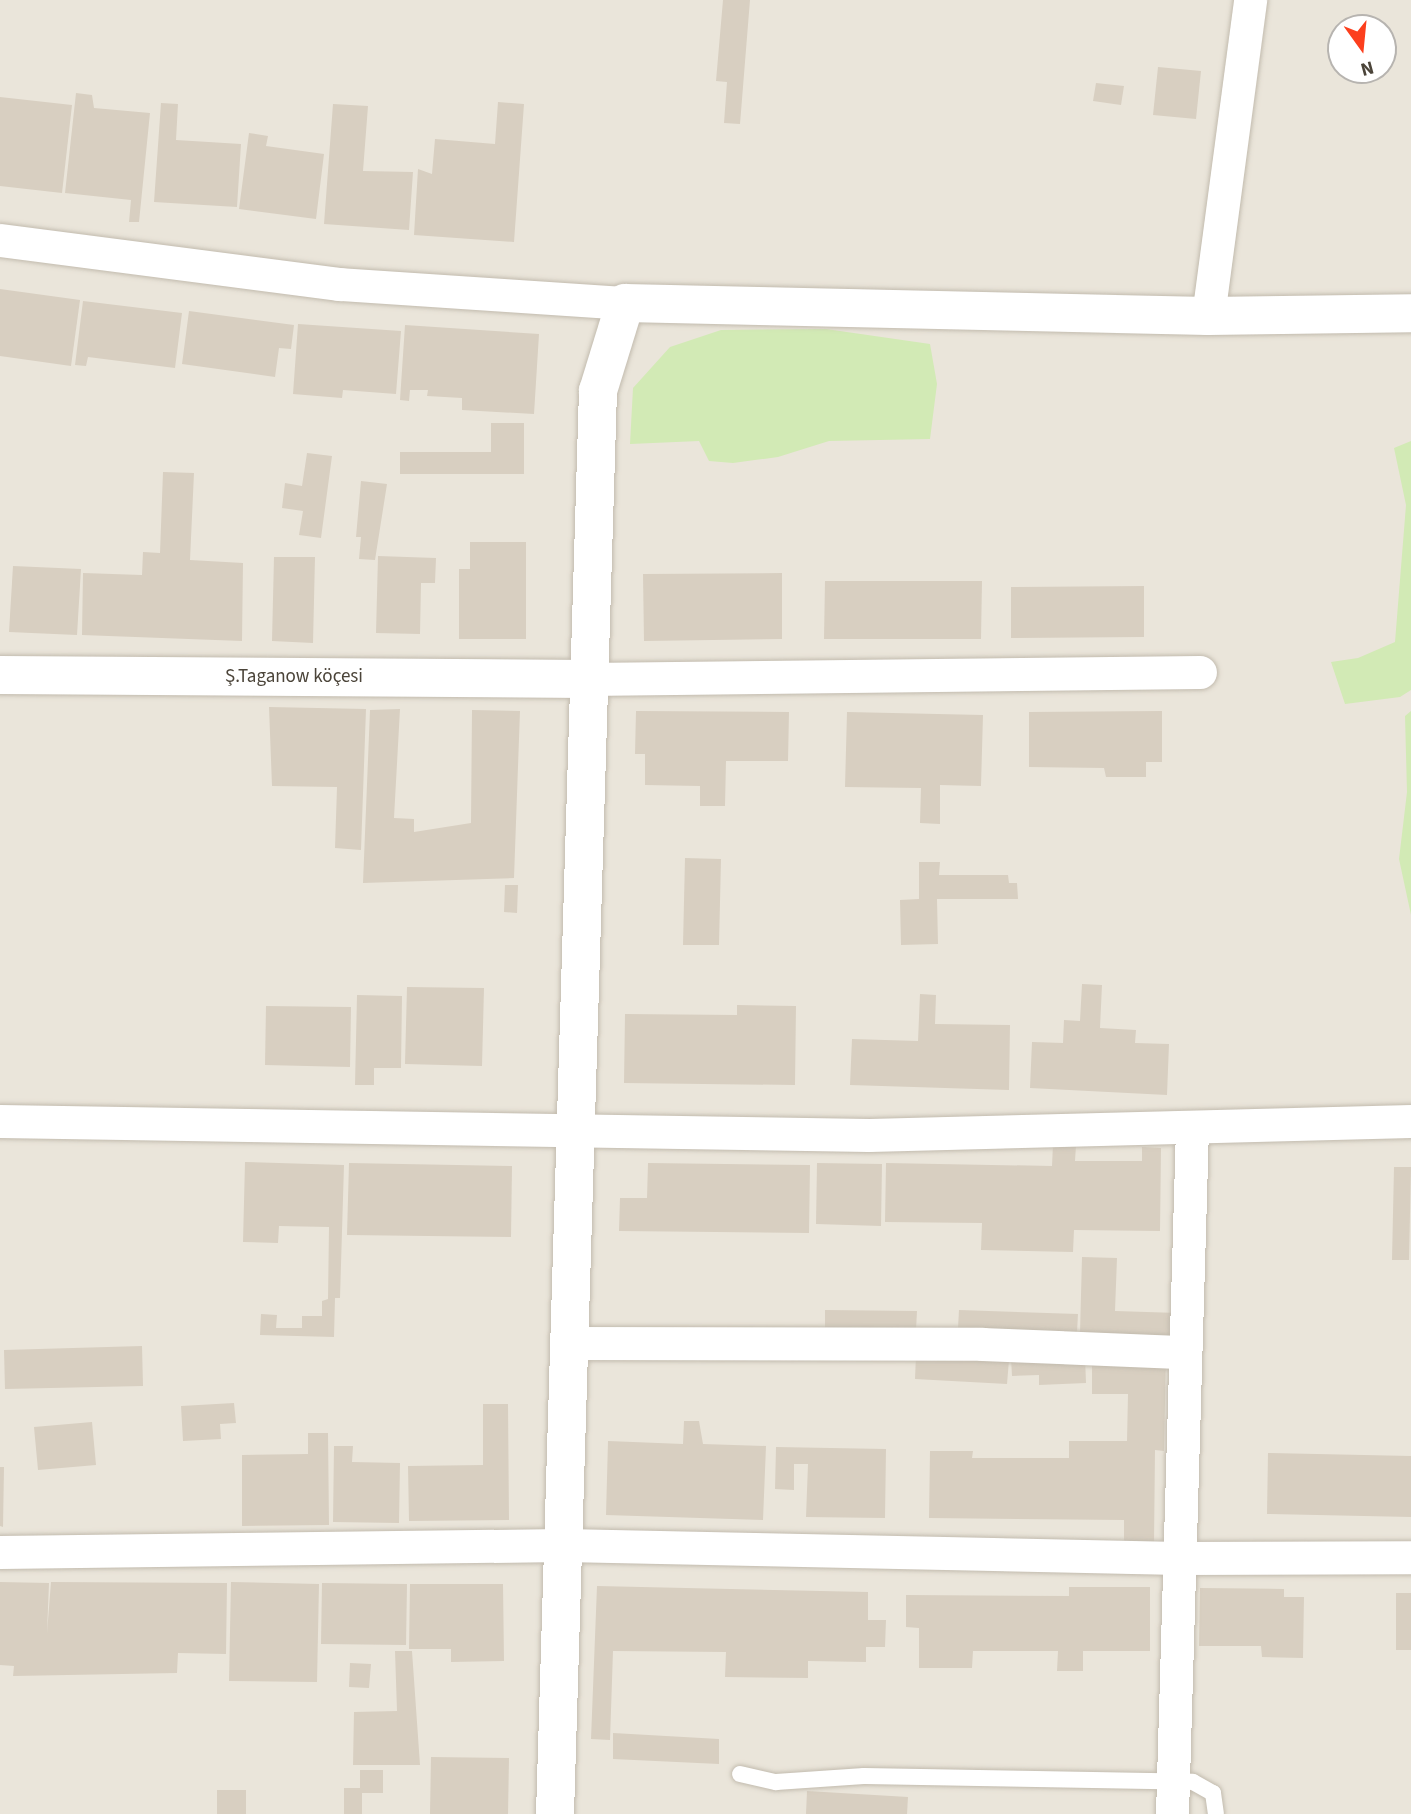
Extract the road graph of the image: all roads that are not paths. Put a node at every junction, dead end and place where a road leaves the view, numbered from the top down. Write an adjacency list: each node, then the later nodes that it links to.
1 (1250, 0): 5 (street)
2 (0, 240): 3 (street)
3 (625, 303): 5 (street); 8 (street)
4 (1411, 313): 5 (street)
5 (1208, 316)
6 (1200, 673): 8 (street)
7 (0, 675): 8 (street, Ş.Taganow köçesi)
8 (587, 679): 11 (street)
9 (0, 1121): 11 (street)
10 (1411, 1121): 12 (street)
11 (576, 1129): 12 (street); 13 (street)
12 (1192, 1129): 14 (street)
13 (570, 1343): 14 (street); 15 (street)
14 (1185, 1352): 18 (street)
15 (564, 1545): 16 (street); 18 (street); 21 (street)
16 (0, 1552)
17 (1411, 1557): 18 (street)
18 (1179, 1558): 20 (street)
19 (740, 1774): 20 (lane)
20 (1173, 1799): 22 (lane)
21 (555, 1814)
22 (1216, 1814)

